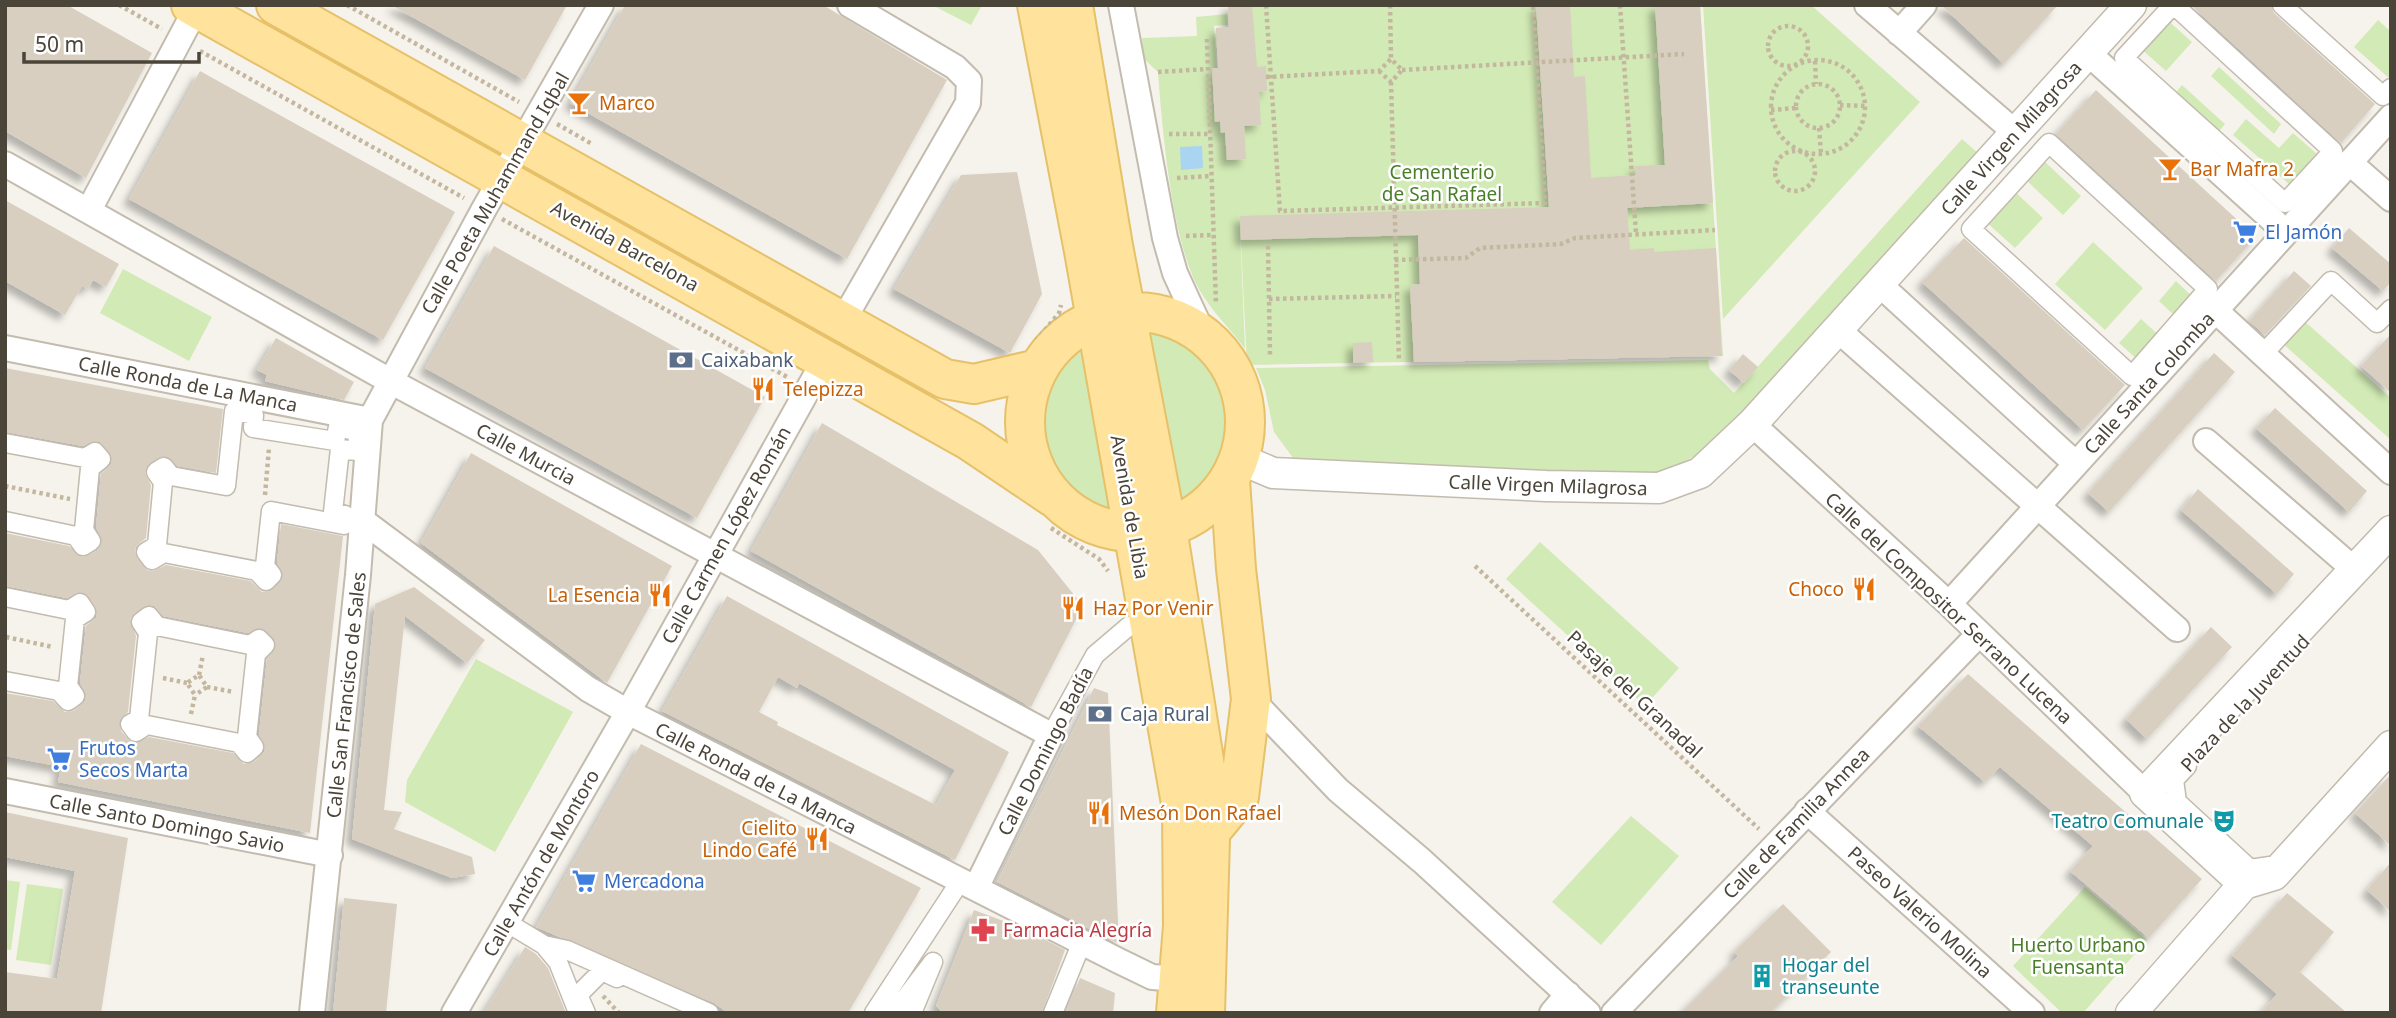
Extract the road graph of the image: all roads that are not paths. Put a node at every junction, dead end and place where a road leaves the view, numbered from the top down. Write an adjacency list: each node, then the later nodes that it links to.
1 (276, 5): 17 (main road, Avenida Barcelona)
2 (601, 5): 17 (street, Calle Poeta Muhammand Iqbal)
3 (850, 5): 30 (street)
4 (1037, 5): 28 (main road, Avenida de Libia)
5 (1073, 5): 28 (main road, Avenida de Libia)
6 (1121, 5): 29 (street)
7 (1867, 5): 13 (street)
8 (1924, 5): 13 (street)
9 (2131, 5): 14 (street, Calle Virgen Milagrosa)
10 (2174, 5): 10 (street)
11 (2282, 5): 15 (street)
12 (191, 14): 21 (main road, Avenida Barcelona); 23 (street)
13 (1899, 33): 18 (street)
14 (2088, 53): 18 (street, Calle Virgen Milagrosa); 24 (street, Calle Virgen Milagrosa)
15 (2391, 88)
16 (2391, 117): 19 (street, Calle Santa Colomba)
17 (531, 129): 21 (street, Calle Poeta Muhammand Iqbal); 30 (main road, Avenida Barcelona)
18 (2016, 133): 25 (street, Calle Virgen Milagrosa)
19 (2349, 162): 22 (street); 24 (street, Calle Santa Colomba)
20 (5, 164): 23 (street, Calle Murcia)
21 (493, 193): 35 (main road, Avenida Barcelona); 36 (street, Calle Poeta Muhammand Iqbal)
22 (2391, 200)
23 (89, 210): 36 (street, Calle Murcia)
24 (2286, 232): 26 (street, Calle Santa Colomba)
25 (1879, 284): 31 (street, Calle Virgen Milagrosa); 41 (street)
26 (2212, 299): 26 (street); 33 (street); 41 (street, Calle Santa Colomba)
27 (2391, 309): 33 (street)
28 (1110, 315): 29 (main road); 34 (main road); 48 (main road, Avenida de Libia)
29 (1209, 319): 42 (main road)
30 (841, 324): 34 (main road, Avenida Barcelona)
31 (1838, 330): 38 (street, Calle Virgen Milagrosa); 44 (street)
32 (5, 348): 37 (street, Calle Ronda de La Manca)
33 (2263, 354): 43 (street)
34 (1035, 358): 45 (main road)
35 (817, 374): 45 (main road, Avenida Barcelona); 52 (street, Calle Carmen López Román)
36 (390, 381): 37 (street, Calle San Francisco de Sales); 52 (street, Calle Murcia)
37 (370, 420): 47 (street, Calle San Francisco de Sales)
38 (1752, 424): 42 (street, Calle Virgen Milagrosa); 55 (street, Calle del Compositor Serrano Lucena)
39 (2206, 441): 53 (street)
40 (5, 443): 46 (street)
41 (2076, 464): 44 (street, Calle Santa Colomba)
42 (1235, 469): 48 (main road); 61 (main road)
43 (2391, 472)
44 (2039, 505): 55 (street, Calle Santa Colomba); 57 (street)
45 (1049, 510): 48 (main road, Avenida Barcelona)
46 (5, 521)
47 (363, 521): 62 (street, Calle Ronda de La Manca); 70 (street, Calle San Francisco de Sales)
48 (1151, 530): 69 (main road, Avenida de Libia); 77 (main road, Avenida de Libia)
49 (2391, 531): 53 (street)
50 (2391, 544): 63 (street, Plaza de la Juventud)
51 (146, 552): 51 (street)
52 (714, 554): 62 (street, Calle Carmen López Román); 64 (street, Calle Murcia)
53 (2356, 571): 67 (street)
54 (5, 597): 60 (street)
55 (1949, 604): 59 (street, Calle del Compositor Serrano Lucena)
56 (1129, 626): 64 (street, Calle Domingo Badía)
57 (2177, 629)
58 (148, 633): 58 (street)
59 (1979, 634): 67 (street, Calle del Compositor Serrano Lucena); 68 (street, Calle de Familia Annea)
60 (5, 681)
61 (1251, 699): 69 (main road); 78 (street)
62 (628, 712): 71 (street, Calle Ronda de La Manca); 73 (street, Calle Antón de Montoro)
63 (2391, 733)
64 (1051, 735): 71 (street, Calle Domingo Badía)
65 (2391, 746): 72 (street)
66 (5, 791): 70 (street, Calle Santo Domingo Savio)
67 (2145, 793): 72 (street)
68 (1807, 811): 92 (street, Calle de Familia Annea); 93 (street, Paseo Valerio Molina)
69 (1210, 832): 90 (main road, Avenida de Libia)
70 (330, 855): 79 (street, Calle San Francisco de Sales)
71 (969, 884): 74 (street, Calle Domingo Badía); 75 (street, Calle Ronda de La Manca)
72 (2244, 884): 94 (street)
73 (506, 922): 76 (street); 80 (street, Calle Antón de Montoro)
74 (926, 933): 85 (street, Calle Domingo Badía); 88 (street)
75 (1082, 942): 77 (street, Calle Ronda de La Manca); 89 (street)
76 (544, 945): 81 (street); 84 (street)
77 (1178, 996)
78 (1560, 1004): 91 (street)
79 (312, 1013)
80 (454, 1013)
81 (579, 1013)
82 (586, 1013): 83 (street)
83 (689, 1013)
84 (709, 1013)
85 (873, 1013)
86 (894, 1013): 87 (street)
87 (912, 1013)
88 (923, 1013)
89 (1053, 1013)
90 (1205, 1013)
91 (1588, 1013)
92 (1614, 1013)
93 (2032, 1013)
94 (2131, 1013)

